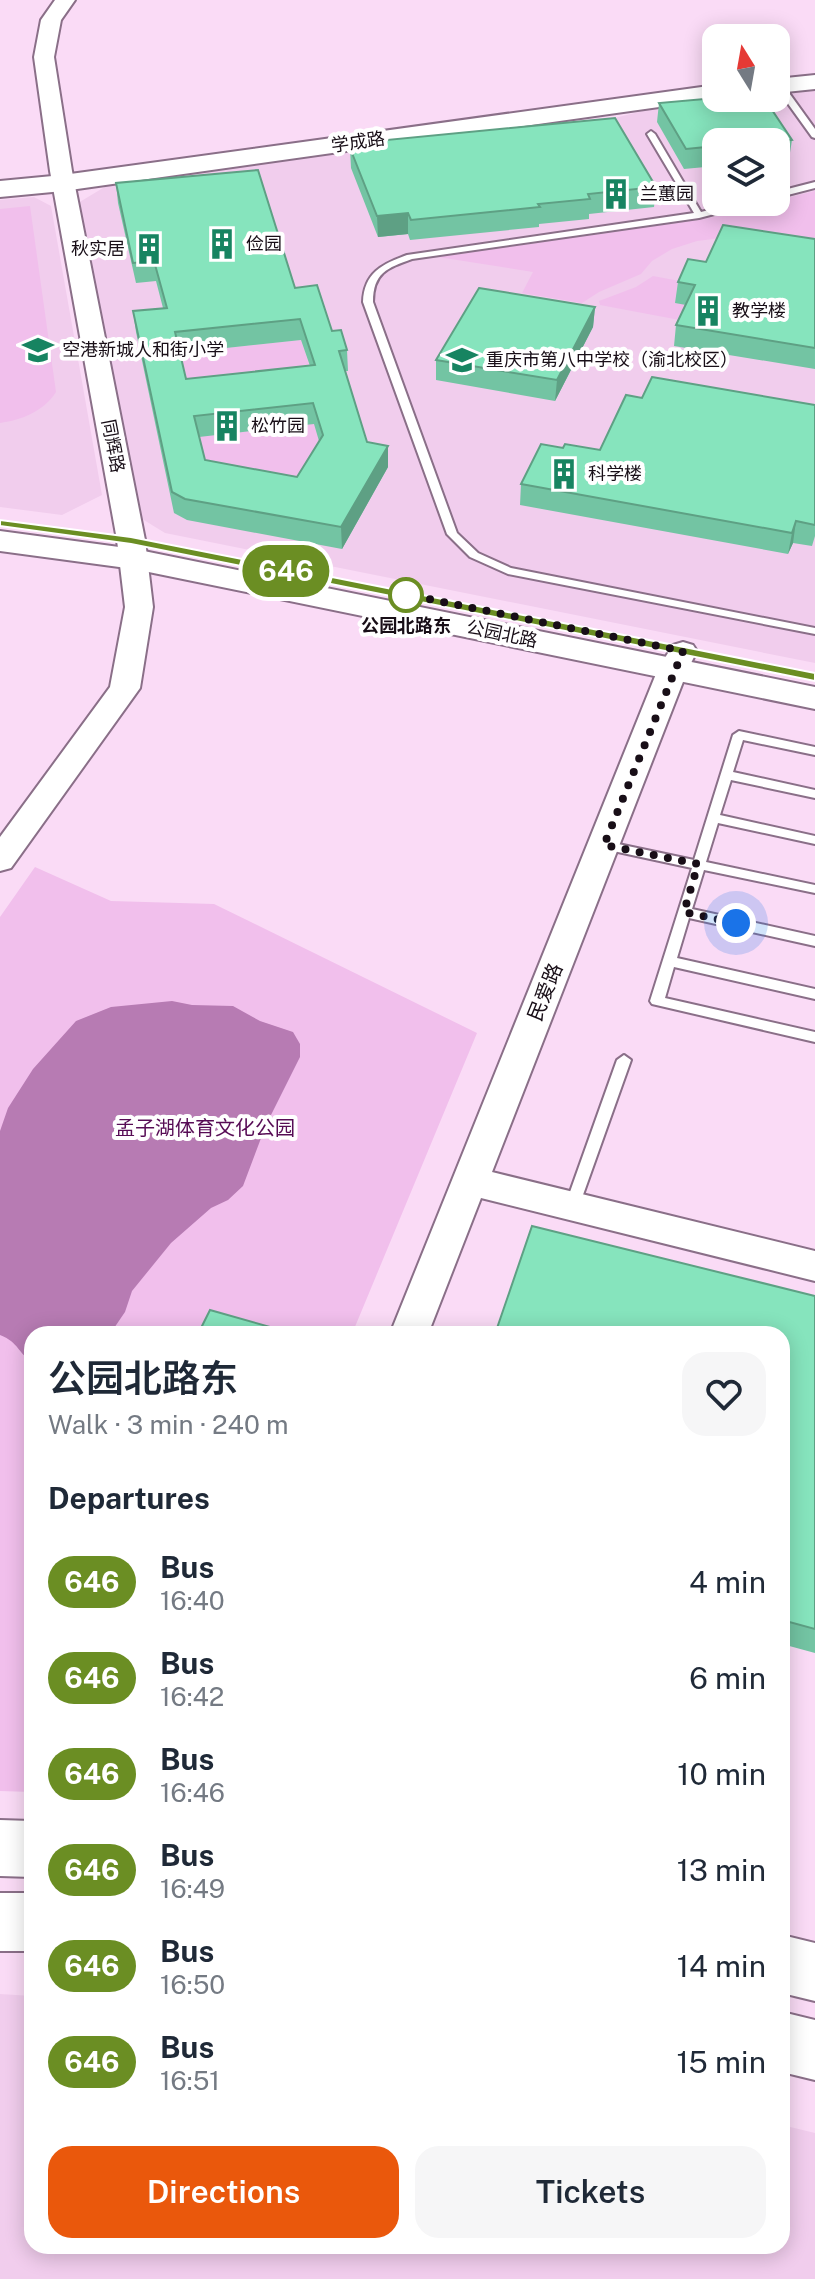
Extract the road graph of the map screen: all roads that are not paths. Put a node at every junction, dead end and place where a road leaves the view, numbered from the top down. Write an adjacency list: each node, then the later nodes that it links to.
1 (65, 0): 12 (street, 同辉路)
2 (815, 72): 3 (main road)
3 (790, 79)
4 (790, 82): 5 (main road)
5 (815, 82)
6 (702, 83): 12 (main road, 学成路)
7 (702, 94): 12 (main road, 学成路)
8 (790, 100): 10 (lane)
9 (651, 134): 17 (lane)
10 (815, 135)
11 (0, 177): 12 (main road, 学成路)
12 (62, 177): 14 (main road, 学成路); 20 (street, 同辉路)
13 (815, 185): 15 (lane)
14 (0, 189)
15 (790, 191)
16 (702, 214): 17 (lane)
17 (699, 215): 21 (lane)
18 (0, 523): 20 (main road, 公园北路)
19 (0, 541): 20 (main road, 公园北路)
20 (133, 550): 22 (main road, 公园北路); 31 (street, 同辉路)
21 (815, 631)
22 (678, 660): 23 (main road, 公园北路); 24 (main road, 公园北路); 30 (street, 民爱路)
23 (815, 677)
24 (815, 698)
25 (815, 751): 26 (lane)
26 (727, 775): 27 (lane); 28 (lane)
27 (815, 794)
28 (713, 818): 29 (lane); 32 (lane)
29 (815, 840)
30 (604, 845): 32 (lane); 40 (street, 民爱路)
31 (0, 860)
32 (698, 864): 33 (lane); 34 (lane)
33 (815, 889)
34 (684, 912): 35 (lane); 36 (lane)
35 (815, 941)
36 (670, 961): 37 (lane); 38 (lane)
37 (815, 994)
38 (815, 1037)
39 (624, 1060): 41 (lane)
40 (470, 1181): 41 (street); 43 (street, 民爱路)
41 (572, 1206): 42 (street)
42 (815, 1266)
43 (412, 1326)
44 (0, 1848): 45 (main road)
45 (24, 1849)
46 (0, 1922): 47 (main road)
47 (24, 1922)
48 (790, 1966): 49 (main road)
49 (815, 1972)
50 (790, 2044): 51 (main road)
51 (815, 2050)

